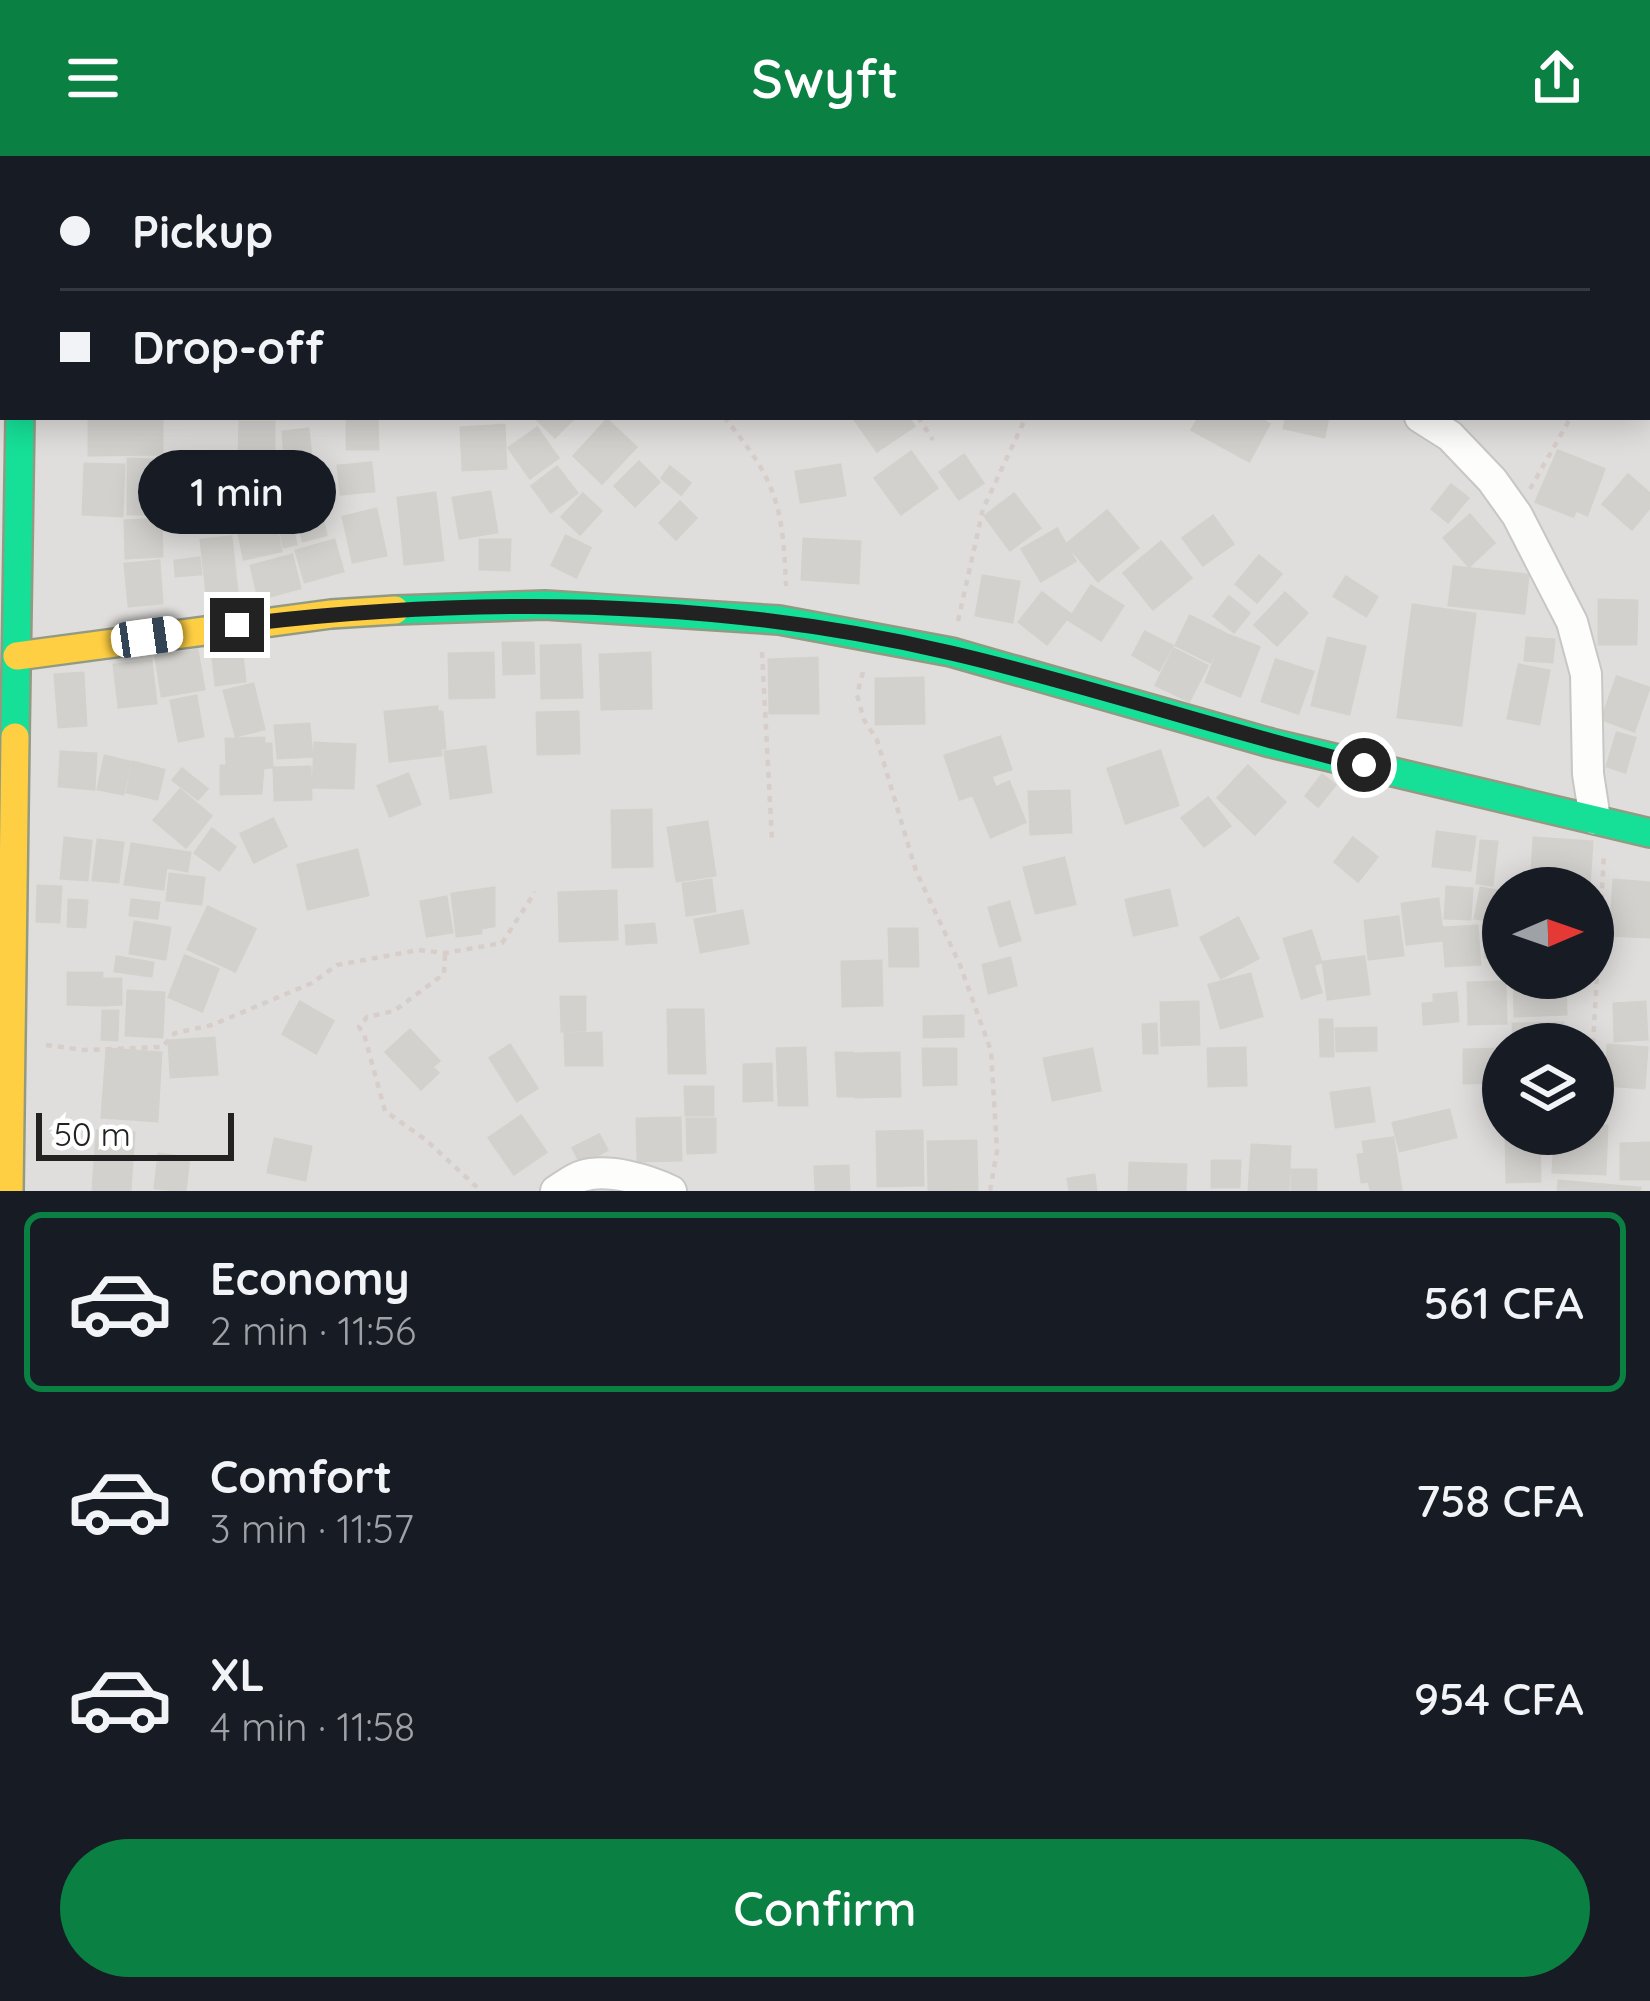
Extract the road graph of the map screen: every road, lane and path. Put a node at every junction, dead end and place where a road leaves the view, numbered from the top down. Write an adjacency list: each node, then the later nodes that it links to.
1 (20, 420): 12 (street)
2 (726, 420): 9 (path)
3 (920, 420): 7 (path)
4 (1025, 420): 11 (path)
5 (1425, 420): 8 (street)
6 (1569, 420): 8 (path)
7 (933, 440)
8 (1516, 515): 13 (street)
9 (779, 620): 10 (street); 12 (street); 15 (path)
10 (879, 639): 11 (street); 24 (path)
11 (951, 652): 13 (street)
12 (17, 656): 19 (street)
13 (1595, 819): 14 (street); 18 (path)
14 (1650, 833)
15 (772, 840)
16 (535, 892): 17 (path)
17 (446, 953): 19 (path); 21 (path)
18 (1594, 1023)
19 (10, 1043): 20 (street)
20 (9, 1191)
21 (482, 1191)
22 (556, 1191): 23 (street)
23 (671, 1191)
24 (990, 1191)

